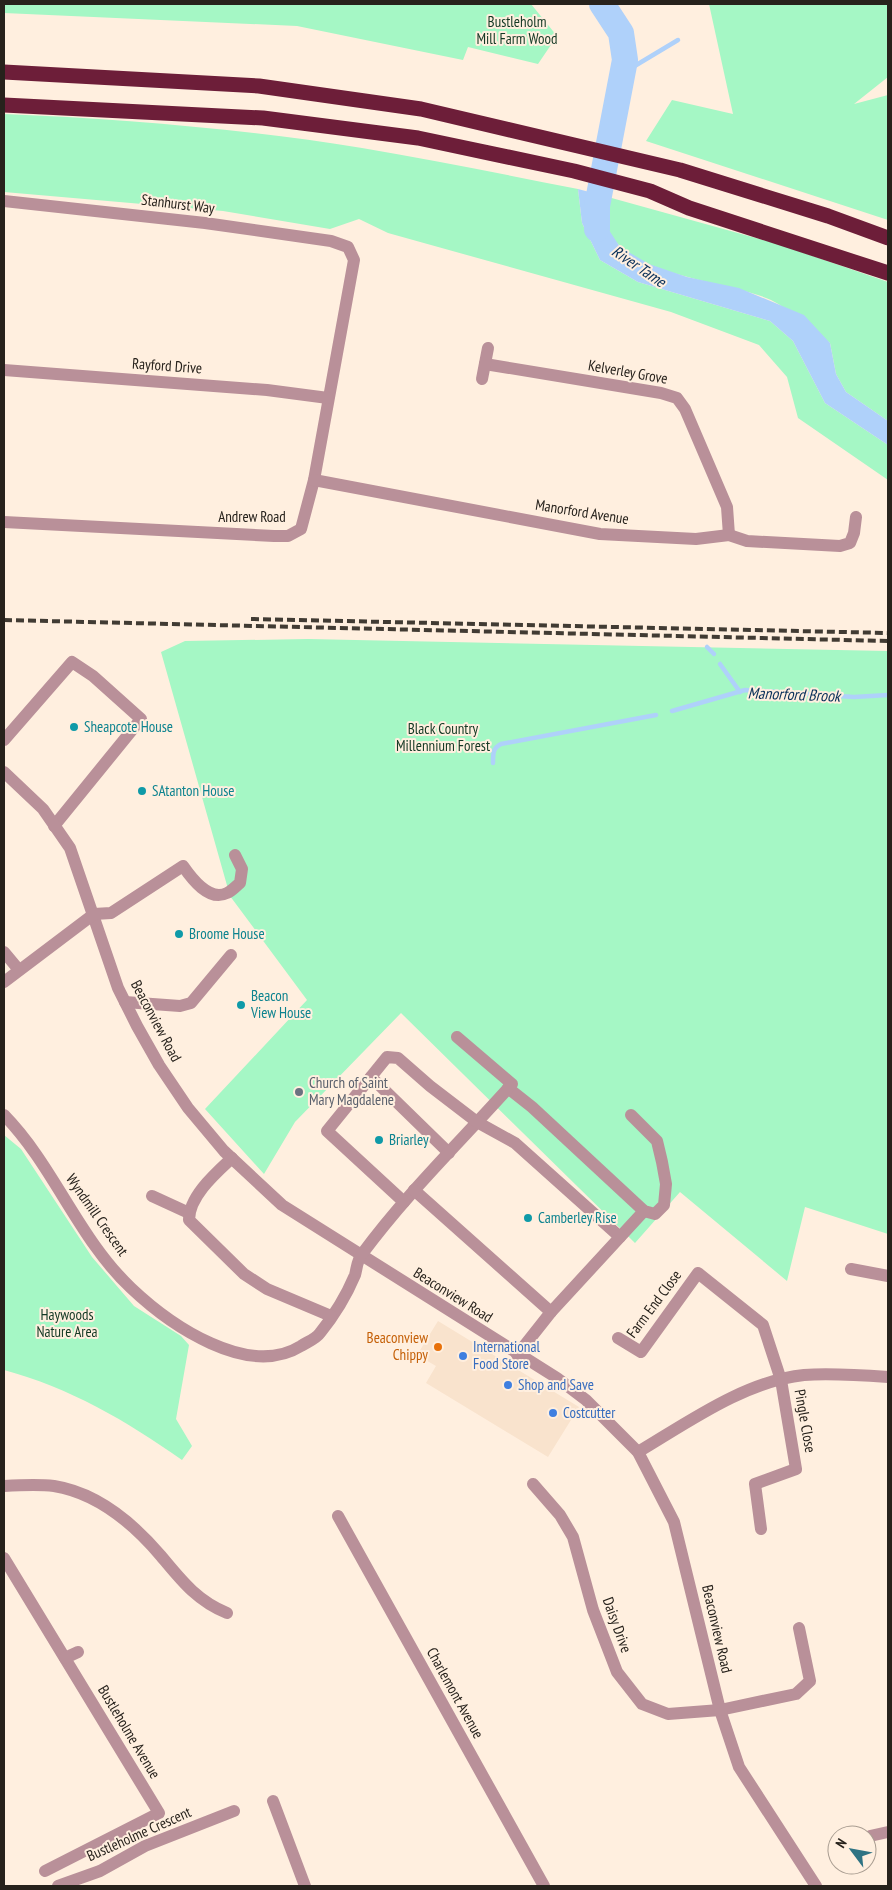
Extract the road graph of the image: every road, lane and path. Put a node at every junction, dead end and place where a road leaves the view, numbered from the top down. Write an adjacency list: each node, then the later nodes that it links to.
1 (4, 72): 4 (highway)
2 (4, 105): 6 (highway)
3 (4, 201): 5 (street, Stanhurst Way)
4 (888, 238)
5 (348, 247): 11 (street, Andrew Road)
6 (888, 273)
7 (488, 348): 8 (street)
8 (485, 364): 10 (street); 15 (street, Kelverley Grove)
9 (4, 370): 11 (street, Rayford Drive)
10 (482, 379)
11 (328, 398): 12 (street, Andrew Road)
12 (314, 480): 14 (street, Andrew Road); 15 (street, Manorford Avenue)
13 (856, 518): 15 (street, Manorford Avenue)
14 (4, 522)
15 (729, 535)
16 (4, 740): 18 (street)
17 (4, 772): 18 (street, Beaconview Road)
18 (54, 826): 20 (street, Beaconview Road)
19 (235, 855): 20 (street)
20 (94, 914): 23 (street); 25 (street, Beaconview Road)
21 (4, 952): 23 (street)
22 (231, 955): 25 (street)
23 (19, 970): 24 (street)
24 (4, 982)
25 (125, 1002): 33 (street, Beaconview Road)
26 (457, 1037): 28 (street)
27 (371, 1077): 31 (street); 32 (street); 36 (street)
28 (508, 1088): 31 (street); 37 (street)
29 (4, 1115): 44 (street, Wyndmill Crescent)
30 (631, 1115): 37 (street)
31 (477, 1122): 32 (street); 39 (street)
32 (449, 1152): 34 (street)
33 (232, 1158): 38 (street); 40 (street, Beaconview Road)
34 (414, 1190): 36 (street); 43 (street)
35 (152, 1196): 38 (street)
36 (404, 1202): 40 (street)
37 (644, 1210): 39 (street)
38 (189, 1213): 44 (street)
39 (620, 1237): 43 (street)
40 (360, 1256): 44 (street, Wyndmill Crescent); 46 (street, Beaconview Road)
41 (851, 1269): 42 (street)
42 (888, 1276)
43 (551, 1312): 46 (street)
44 (331, 1316)
45 (618, 1338): 48 (street, Farm End Close)
46 (517, 1355): 49 (street, Beaconview Road)
47 (888, 1377): 48 (street)
48 (781, 1380): 49 (street); 53 (street, Pingle Close)
49 (638, 1452): 59 (street, Beaconview Road)
50 (533, 1484): 59 (street, Daisy Drive)
51 (4, 1486): 55 (street)
52 (338, 1516): 65 (street, Charlemont Avenue)
53 (761, 1529)
54 (4, 1558): 58 (street, Bustleholme Avenue)
55 (227, 1613)
56 (800, 1628): 59 (street, Daisy Drive)
57 (78, 1652): 58 (street)
58 (65, 1658): 62 (street, Bustleholme Avenue)
59 (720, 1710): 66 (street, Beaconview Road)
60 (273, 1801): 64 (street)
61 (234, 1812): 63 (street, Bustleholme Crescent)
62 (45, 1872)
63 (58, 1886)
64 (305, 1886)
65 (544, 1886)
66 (816, 1886)

